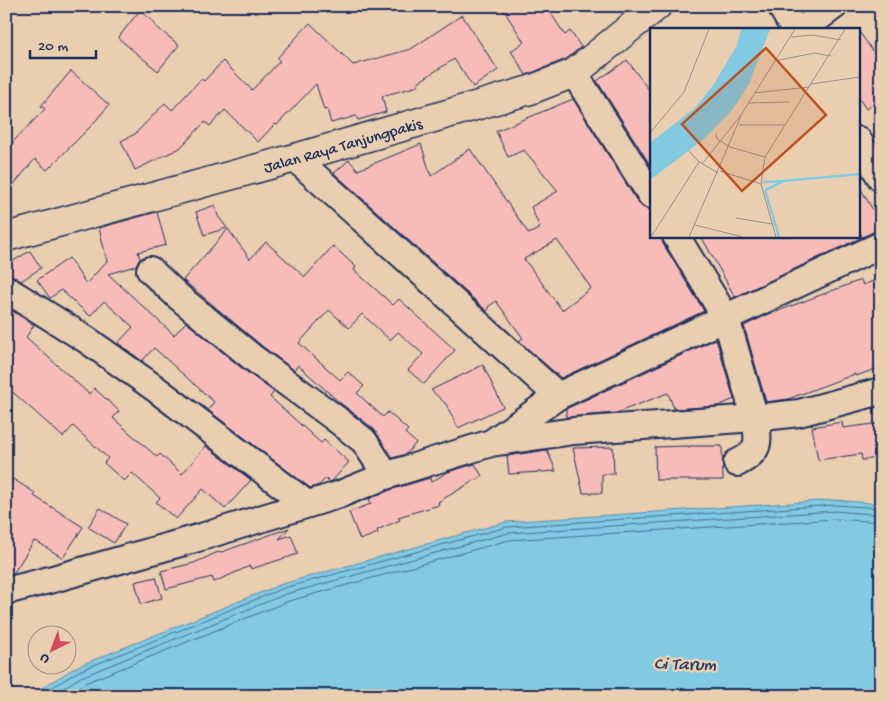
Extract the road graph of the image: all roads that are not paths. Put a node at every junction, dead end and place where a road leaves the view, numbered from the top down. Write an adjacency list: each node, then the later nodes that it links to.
1 (657, 6): 6 (street, Jalan Raya Tanjungpakis)
2 (781, 6): 4 (street)
3 (834, 6): 5 (street)
4 (793, 28)
5 (803, 28)
6 (574, 73): 8 (street, Jalan Raya Tanjungpakis); 10 (street)
7 (860, 143): 9 (street)
8 (295, 158): 11 (street, Jalan Raya Tanjungpakis); 18 (street)
9 (881, 178)
10 (650, 193)
11 (6, 237)
12 (677, 238): 16 (street)
13 (881, 245): 16 (street)
14 (150, 270): 22 (street)
15 (6, 289): 23 (street)
16 (726, 318): 18 (street); 19 (street)
17 (881, 391): 19 (street)
18 (558, 396): 20 (street)
19 (755, 418): 20 (street); 21 (street)
20 (491, 443): 22 (street)
21 (737, 463)
22 (385, 476): 23 (street)
23 (307, 504): 24 (street)
24 (10, 586)

